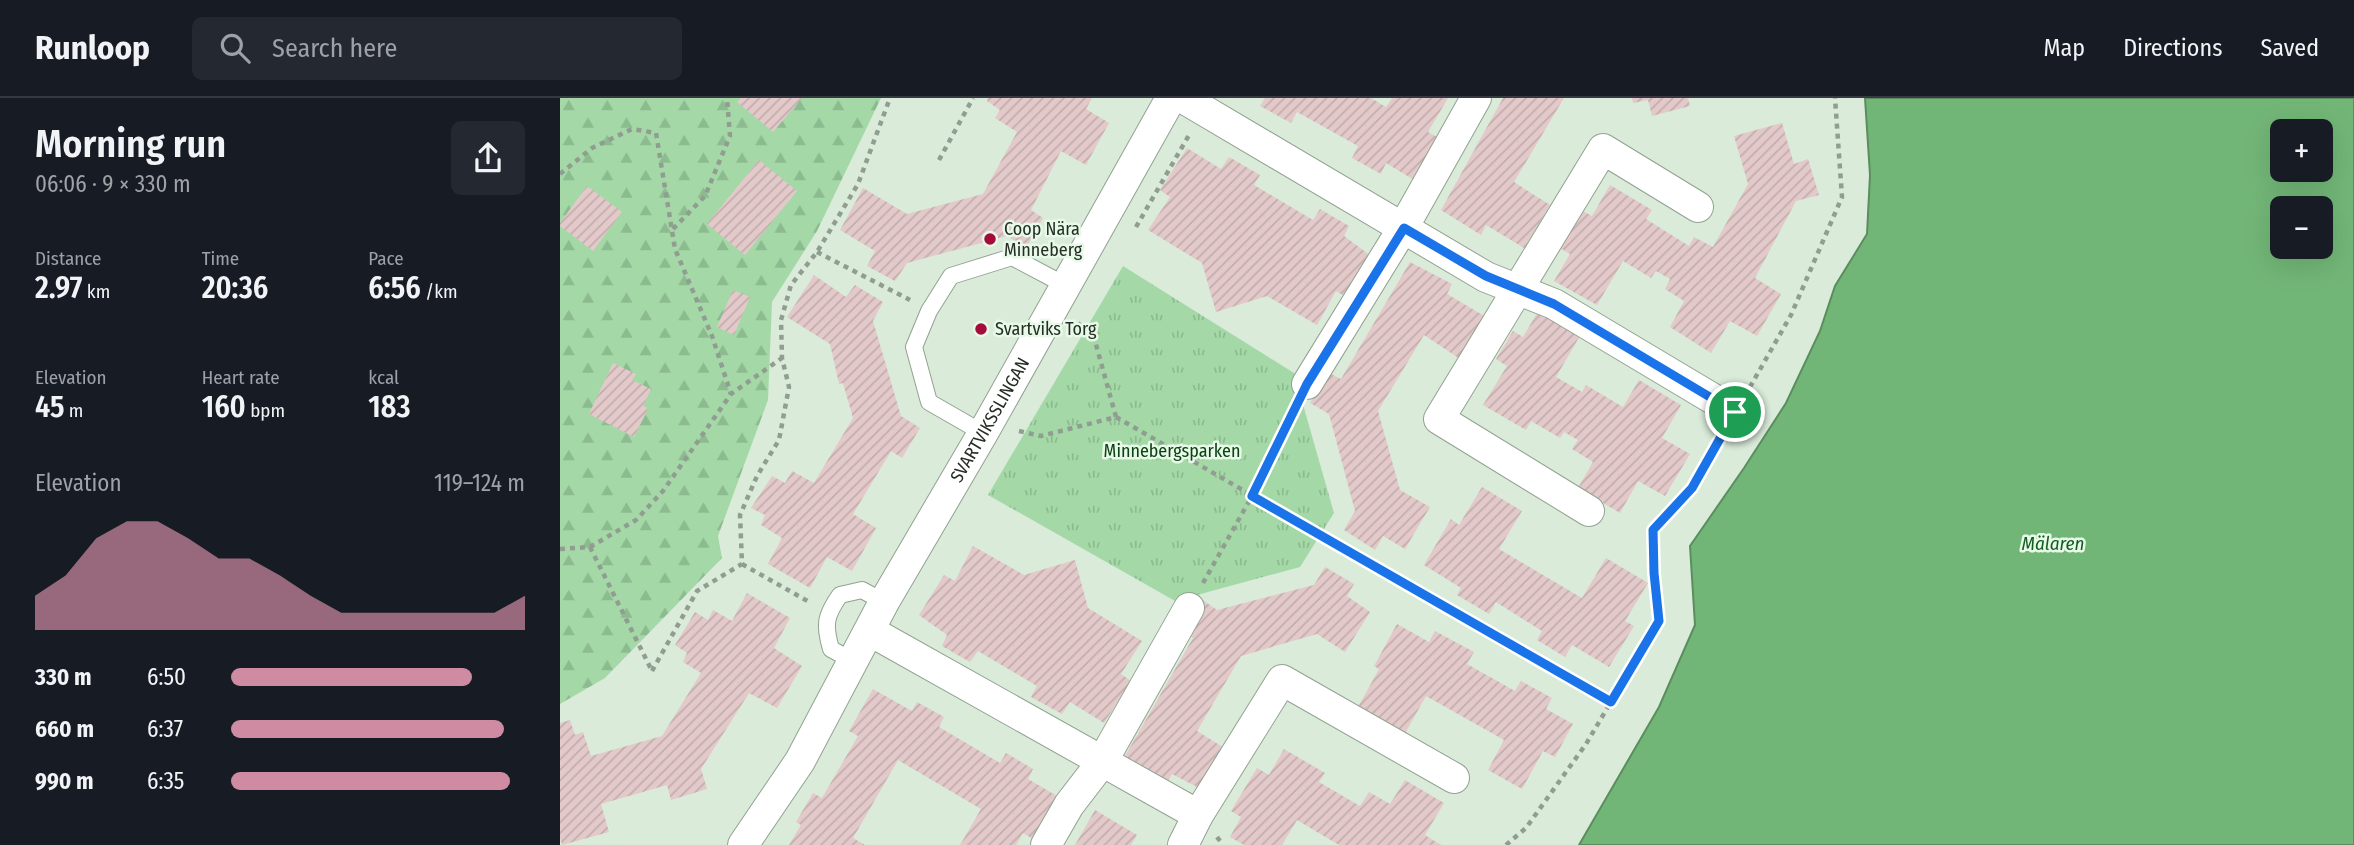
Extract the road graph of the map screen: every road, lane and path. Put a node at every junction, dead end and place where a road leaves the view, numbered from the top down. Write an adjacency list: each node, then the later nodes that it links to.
1 (727, 98): 12 (path)
2 (890, 98): 13 (path)
3 (973, 98): 8 (path)
4 (1171, 98): 14 (street, SVARTVIKSSLINGAN)
5 (1183, 98): 11 (street)
6 (1476, 98): 11 (street)
7 (1835, 98): 21 (path)
8 (939, 160)
9 (560, 174): 12 (path)
10 (1698, 207): 15 (street)
11 (1404, 228): 15 (street); 19 (street)
12 (672, 230): 20 (path)
13 (817, 252): 16 (path); 18 (path)
14 (1065, 285): 16 (lane); 23 (street, SVARTVIKSSLINGAN)
15 (1518, 290): 21 (street); 26 (street)
16 (929, 311): 23 (lane)
17 (1095, 341): 22 (path)
18 (782, 358): 20 (path); 29 (path)
19 (1307, 384): 25 (path)
20 (731, 394): 27 (path)
21 (1735, 412): 35 (path)
22 (1116, 417): 24 (path); 25 (path)
23 (983, 433): 30 (street, SVARTVIKSSLINGAN)
24 (1041, 436)
25 (1252, 496): 31 (path); 35 (path)
26 (1589, 511)
27 (590, 547): 28 (path); 29 (path)
28 (560, 550)
29 (742, 564): 32 (path)
30 (884, 602): 32 (lane); 33 (street, SVARTVIKSSLINGAN)
31 (1189, 608): 36 (street)
32 (828, 612): 34 (lane)
33 (870, 631): 34 (street, SVARTVIKSSLINGAN); 36 (street)
34 (853, 661): 39 (street, SVARTVIKSSLINGAN)
35 (1611, 702): 42 (path)
36 (1102, 762): 38 (street); 40 (street)
37 (1454, 778): 38 (street)
38 (1198, 815): 41 (street)
39 (743, 845)
40 (1046, 845)
41 (1183, 845)
42 (1506, 845)

